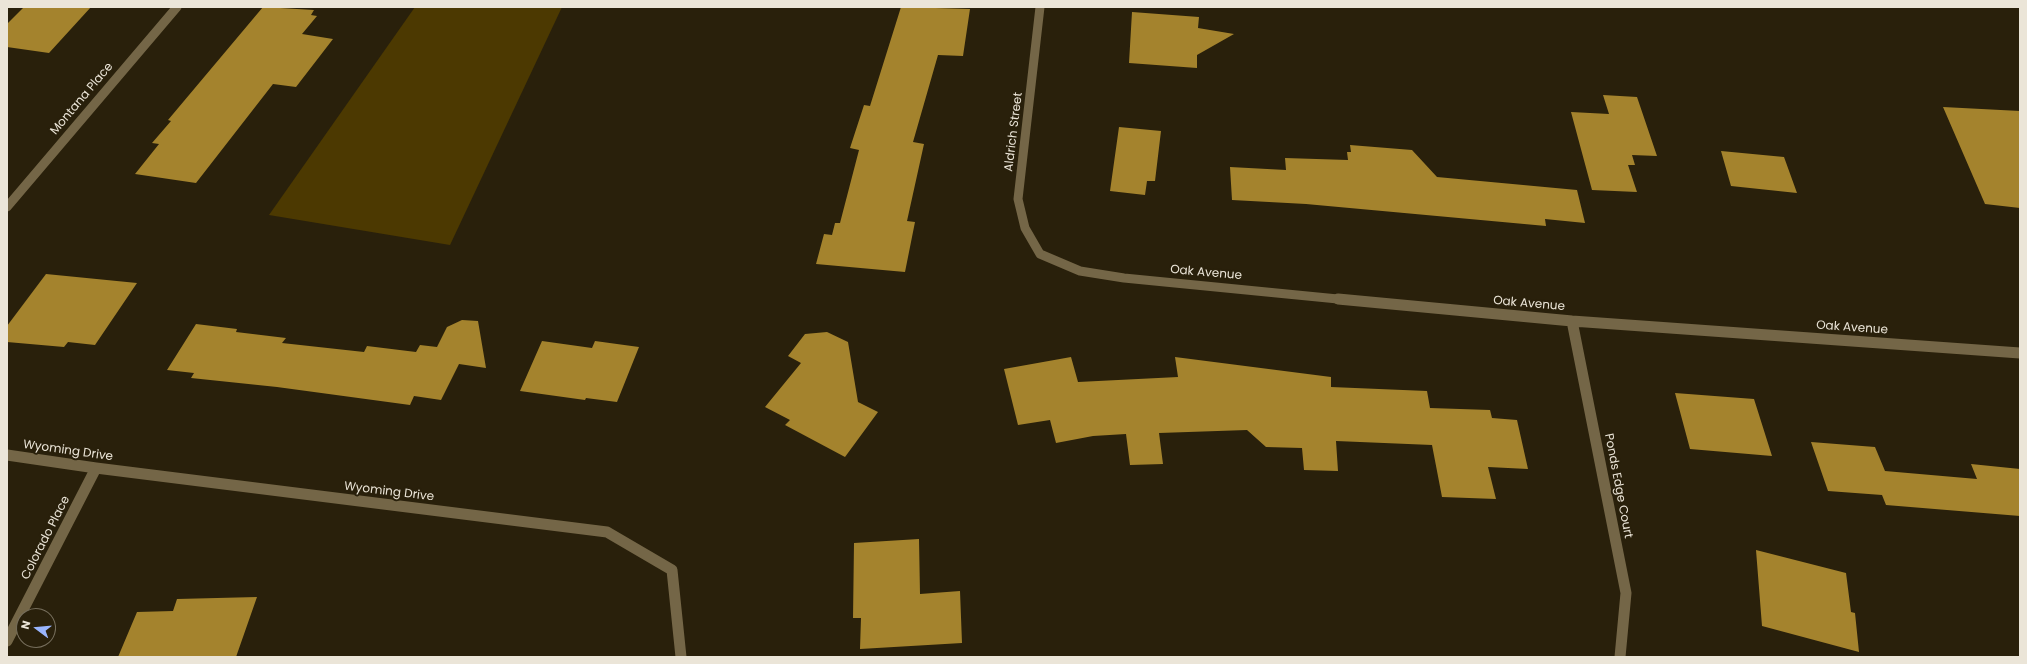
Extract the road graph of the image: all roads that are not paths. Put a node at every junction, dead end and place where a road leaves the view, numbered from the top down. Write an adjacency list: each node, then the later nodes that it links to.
1 (177, 7): 3 (street, Montana Place)
2 (1040, 7): 4 (street, Aldrich Street)
3 (7, 207)
4 (1040, 254): 5 (street, Oak Avenue)
5 (1572, 321): 6 (street, Oak Avenue); 11 (street, Ponds Edge Court)
6 (2020, 353)
7 (7, 455): 8 (street, Wyoming Drive)
8 (96, 468): 9 (street, Colorado Place); 10 (street, Wyoming Drive)
9 (7, 641)
10 (680, 657)
11 (1620, 657)

